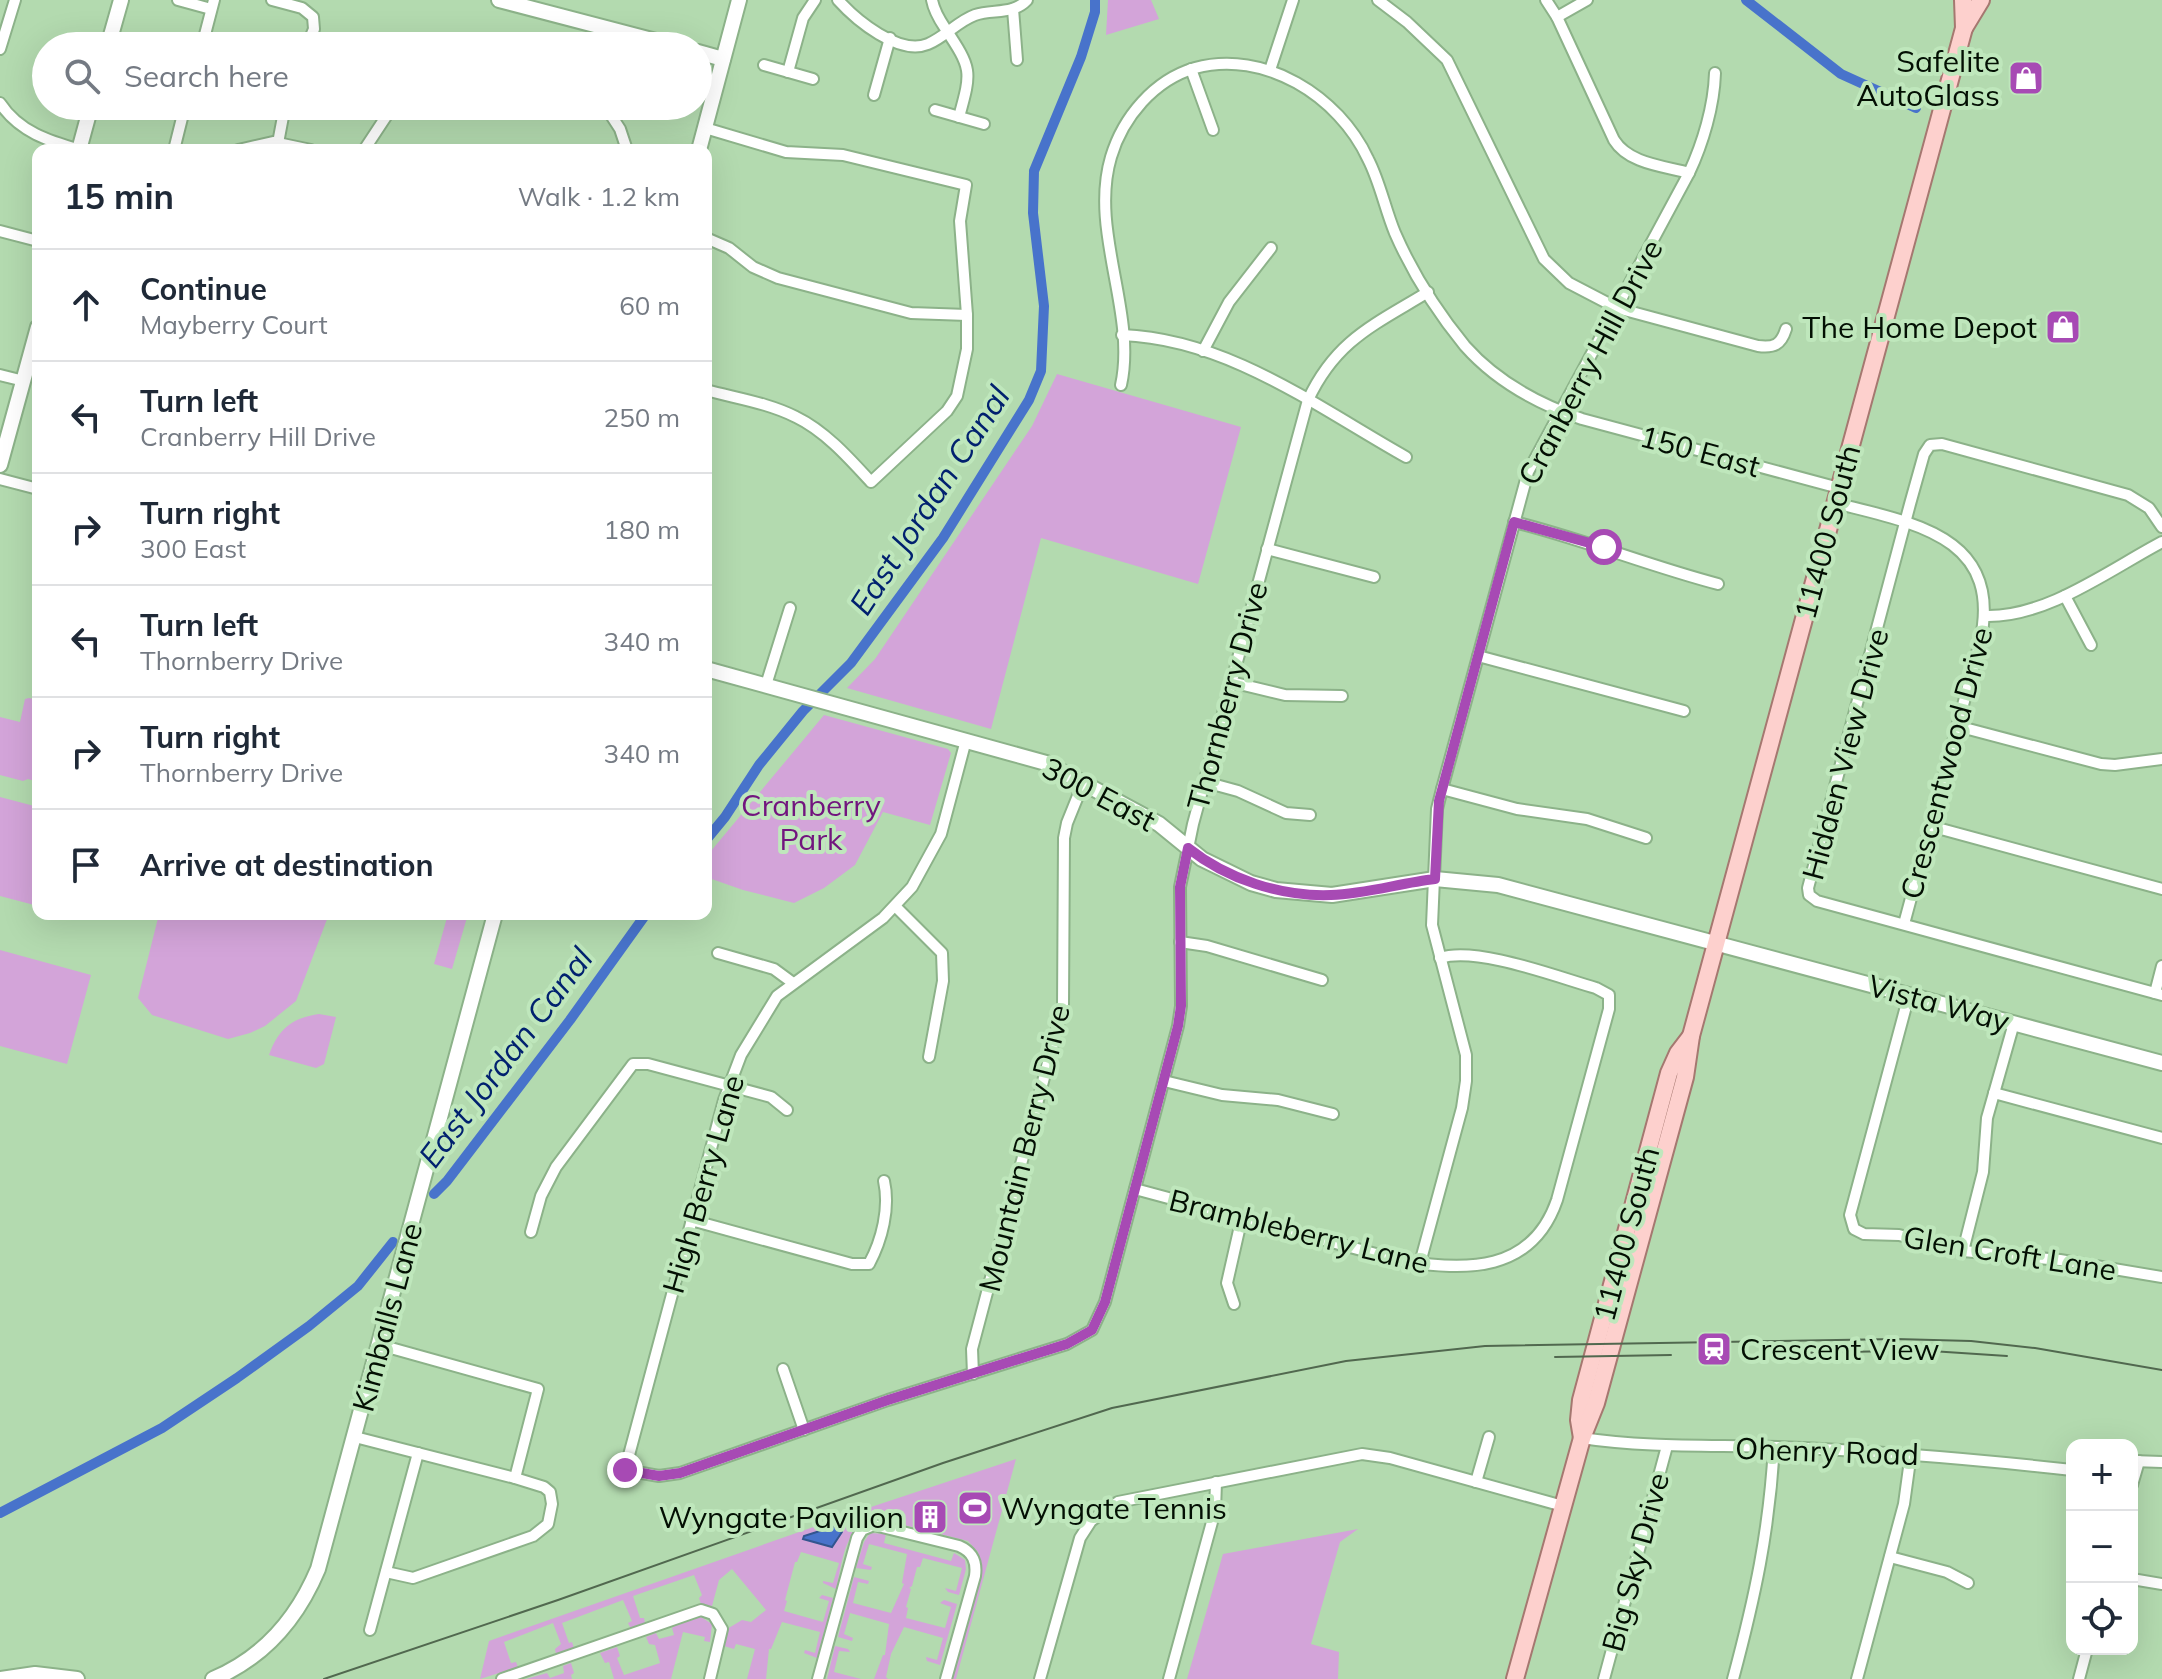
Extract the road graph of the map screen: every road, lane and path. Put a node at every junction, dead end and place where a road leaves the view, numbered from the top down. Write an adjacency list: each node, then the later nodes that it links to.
1 (15, 0): 27 (street)
2 (121, 0): 21 (street)
3 (178, 0): 17 (street)
4 (272, 0): 23 (street)
5 (499, 0): 24 (street)
6 (739, 0): 29 (street)
7 (815, 0): 34 (street)
8 (838, 0): 26 (street)
9 (932, 0): 25 (street)
10 (1293, 0): 33 (street)
11 (1378, 0): 66 (street)
12 (1546, 0): 19 (street)
13 (1587, 0): 19 (street)
14 (1963, 0): 20 (main road, 11400 South)
15 (1981, 0): 20 (main road, 11400 South)
16 (1026, 1): 18 (street)
17 (213, 4): 22 (street)
18 (1013, 9): 25 (street); 30 (street)
19 (1557, 17): 60 (street)
20 (1964, 28): 82 (main road, 11400 South)
21 (112, 32)
22 (206, 32)
23 (313, 32)
24 (621, 32)
25 (947, 32): 26 (street); 41 (street)
26 (890, 38): 37 (street)
27 (0, 49)
28 (712, 56): 29 (street)
29 (723, 59): 38 (street)
30 (1017, 60)
31 (764, 65): 34 (street)
32 (1191, 69): 33 (street); 50 (street); 69 (street)
33 (1270, 70): 65 (street, 150 East)
34 (788, 72): 36 (street)
35 (1715, 73): 60 (street, Cranberry Hill Drive)
36 (813, 79)
37 (874, 95)
38 (712, 101)
39 (0, 103): 52 (street)
40 (935, 110): 41 (street)
41 (959, 117): 48 (street)
42 (88, 120): 53 (street)
43 (182, 120): 54 (street)
44 (282, 120): 51 (street)
45 (384, 120): 57 (street)
46 (614, 120): 58 (street)
47 (707, 120): 49 (street)
48 (984, 124)
49 (705, 128): 59 (street); 67 (street)
50 (1213, 130)
51 (278, 143): 55 (street); 56 (street)
52 (60, 144)
53 (82, 144)
54 (176, 144)
55 (259, 144)
56 (283, 144)
57 (368, 144)
58 (625, 144)
59 (701, 144)
60 (1689, 173): 66 (street, Cranberry Hill Drive)
61 (0, 231): 62 (street)
62 (32, 239)
63 (712, 241): 67 (street)
64 (1271, 248): 71 (street)
65 (1428, 292): 76 (street, Thornberry Drive); 77 (street, 150 East)
66 (1617, 308): 68 (street); 77 (street, Cranberry Hill Drive)
67 (967, 315): 75 (street)
68 (1786, 329)
69 (1122, 335): 71 (street); 74 (street)
70 (32, 350): 73 (street)
71 (1203, 351): 76 (street)
72 (0, 375): 73 (street)
73 (24, 381): 79 (street)
74 (1121, 385)
75 (712, 392)
76 (1308, 400): 78 (street); 87 (street, Thornberry Drive)
77 (1561, 412): 82 (street, 150 East); 84 (street, Cranberry Hill Drive)
78 (1406, 457)
79 (0, 465)
80 (0, 479): 81 (street)
81 (32, 487)
82 (1837, 496): 83 (street, Crescentwood Drive); 116 (main road, 11400 South)
83 (1906, 521): 85 (street, Hidden View Drive); 92 (street, Crescentwood Drive); 114 (street, Hidden View Drive)
84 (1514, 522): 89 (street); 94 (street, Cranberry Hill Drive)
85 (2162, 527)
86 (2162, 542): 90 (street)
87 (1267, 549): 88 (street); 96 (street, Thornberry Drive)
88 (1374, 577)
89 (1718, 584)
90 (2065, 596): 92 (street); 93 (street)
91 (790, 608): 97 (street)
92 (1985, 616): 100 (street, Crescentwood Drive)
93 (2091, 645)
94 (1478, 656): 99 (street); 105 (street, Cranberry Hill Drive)
95 (712, 671): 97 (street, 300 East)
96 (1231, 682): 98 (street); 104 (street, Thornberry Drive)
97 (766, 685): 101 (street, 300 East)
98 (1342, 696)
99 (1684, 711)
100 (1957, 726): 102 (street); 107 (street, Crescentwood Drive)
101 (966, 740): 103 (street, 300 East); 112 (street, High Berry Lane)
102 (2162, 759)
103 (1084, 781): 109 (street, 300 East); 144 (street, Mountain Berry Drive)
104 (1205, 782): 106 (street); 109 (street, Thornberry Drive)
105 (1442, 789): 108 (street); 110 (street, Cranberry Hill Drive)
106 (1310, 815)
107 (1930, 826): 111 (street); 114 (street, Crescentwood Drive)
108 (1646, 838)
109 (1188, 848): 110 (street, 300 East); 115 (street, Thornberry Drive)
110 (1435, 879): 116 (street, 300 East); 118 (street, Cranberry Hill Drive)
111 (2162, 889)
112 (896, 907): 121 (street, High Berry Lane); 125 (street)
113 (493, 920): 142 (street, Kimballs Lane)
114 (1904, 924): 122 (street, Hidden View Drive)
115 (1180, 942): 120 (street); 127 (street, Thornberry Drive)
116 (1716, 943): 123 (street, Vista Way); 148 (main road, 11400 South)
117 (718, 953): 121 (street)
118 (1440, 958): 139 (street, Cranberry Hill Drive); 139 (street, Brambleberry Lane)
119 (2162, 966): 122 (street)
120 (1322, 980)
121 (793, 983): 128 (street, High Berry Lane)
122 (2159, 994)
123 (1909, 995): 124 (street, Vista Way); 138 (street, Glen Croft Lane)
124 (2014, 1023): 126 (street, Vista Way); 129 (street)
125 (929, 1057)
126 (2162, 1063)
127 (1164, 1081): 131 (street); 134 (street, Thornberry Drive)
128 (728, 1085): 130 (street); 136 (street, High Berry Lane); 137 (street)
129 (1994, 1093): 132 (street); 138 (street)
130 (787, 1110)
131 (1333, 1114)
132 (2162, 1138)
133 (884, 1181): 136 (street)
134 (1135, 1189): 135 (street, Brambleberry Lane); 144 (street, Thornberry Drive)
135 (1242, 1217): 139 (street, Brambleberry Lane); 141 (street)
136 (691, 1220): 156 (street, High Berry Lane)
137 (531, 1232)
138 (1963, 1251): 140 (street, Glen Croft Lane)
139 (1420, 1263)
140 (2162, 1277)
141 (1234, 1304)
142 (380, 1345): 146 (street, Kimballs Lane); 157 (street)
143 (783, 1369): 145 (street)
144 (973, 1374): 145 (street, Thornberry Drive)
145 (804, 1430): 156 (street, Thornberry Drive)
146 (355, 1437): 151 (street); 171 (street, Kimballs Lane)
147 (1489, 1437): 159 (street)
148 (1582, 1438): 149 (street, Ohenry Road); 160 (main road, 11400 South)
149 (1667, 1446): 150 (street, Ohenry Road); 178 (street, Big Sky Drive)
150 (1774, 1447): 152 (street, Ohenry Road); 179 (street)
151 (418, 1453): 157 (street); 162 (street)
152 (1911, 1453): 155 (street, Ohenry Road); 161 (street)
153 (2138, 1461): 154 (street)
154 (2162, 1462)
155 (2066, 1469)
156 (625, 1470)
157 (515, 1478): 162 (street)
158 (1216, 1482): 159 (street); 175 (street); 176 (street)
159 (1476, 1482): 160 (street)
160 (1563, 1506): 177 (main road, 11400 South)
161 (1890, 1557): 164 (street); 180 (street)
162 (386, 1572): 166 (street)
163 (2138, 1580): 165 (street)
164 (1968, 1583)
165 (2162, 1584)
166 (370, 1630)
167 (2085, 1655): 181 (street)
168 (507, 1678): 172 (street)
169 (0, 1679): 170 (street)
170 (77, 1679)
171 (213, 1679)
172 (710, 1679)
173 (818, 1679): 174 (street)
174 (946, 1679)
175 (1040, 1679)
176 (1169, 1679)
177 (1515, 1679)
178 (1604, 1679)
179 (1733, 1679)
180 (1857, 1679)
181 (2079, 1679)

